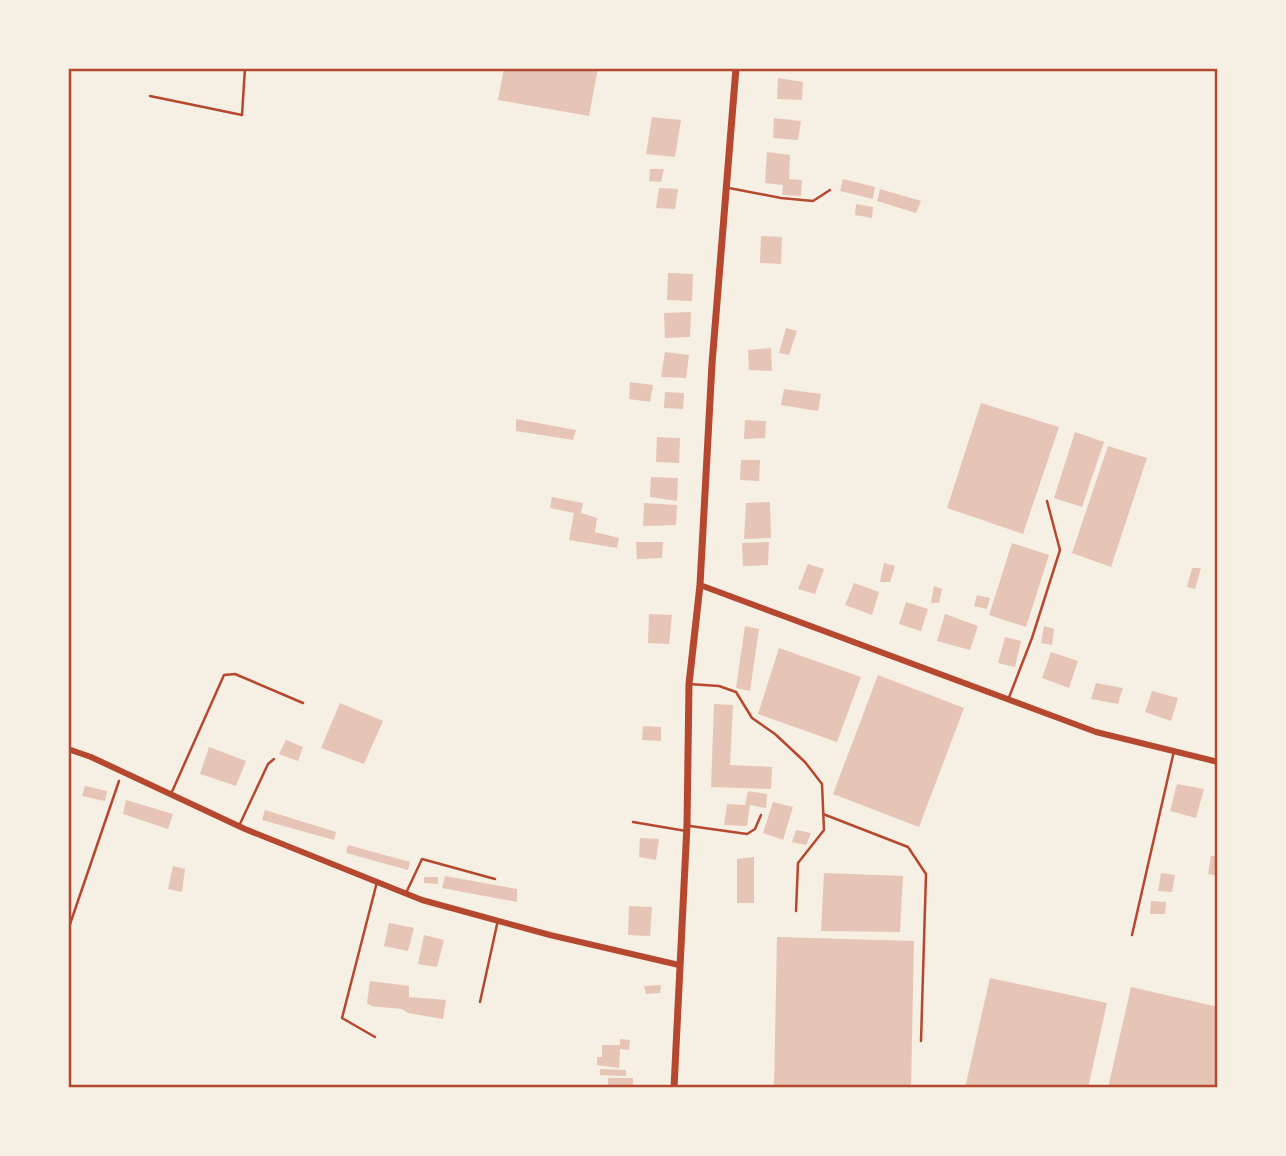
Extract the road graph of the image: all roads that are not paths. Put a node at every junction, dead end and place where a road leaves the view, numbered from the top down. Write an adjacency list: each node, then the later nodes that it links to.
1 (246, 68): 3 (lane)
2 (736, 68): 4 (street)
3 (150, 96)
4 (725, 187): 5 (lane); 7 (street)
5 (830, 190)
6 (1047, 501): 9 (lane)
7 (700, 585): 8 (street); 9 (street)
8 (689, 684): 16 (lane); 20 (street)
9 (1008, 700): 12 (street)
10 (303, 703): 15 (lane)
11 (68, 749): 15 (street)
12 (1174, 751): 14 (street); 26 (lane)
13 (274, 759): 19 (lane)
14 (1218, 762)
15 (171, 794): 19 (street)
16 (823, 814): 24 (lane); 30 (lane)
17 (761, 815): 20 (lane)
18 (633, 822): 20 (lane)
19 (239, 826): 22 (street)
20 (687, 828): 27 (street)
21 (495, 879): 23 (lane)
22 (377, 882): 23 (street); 29 (lane)
23 (406, 893): 25 (street)
24 (796, 911)
25 (498, 920): 27 (street); 28 (lane)
26 (1132, 935)
27 (679, 965): 31 (street)
28 (480, 1002)
29 (375, 1037)
30 (921, 1041)
31 (674, 1088)

